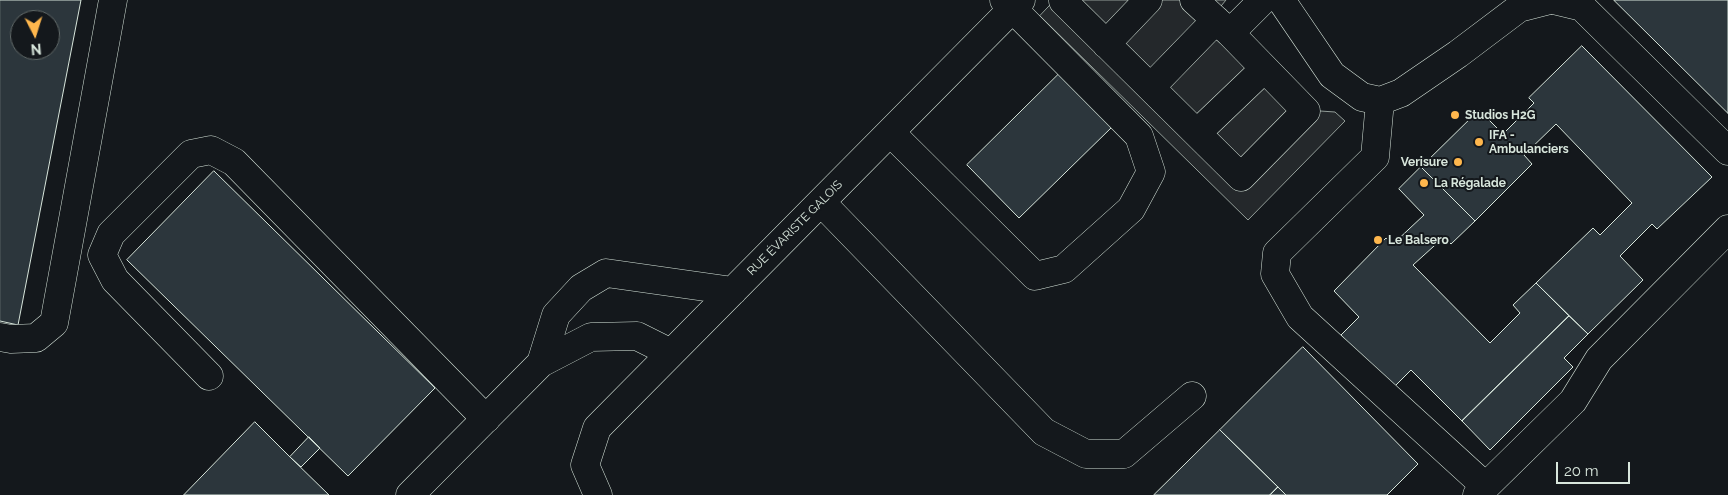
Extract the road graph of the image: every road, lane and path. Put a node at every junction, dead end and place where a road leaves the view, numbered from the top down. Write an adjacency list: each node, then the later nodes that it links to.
1 (113, 0): 20 (street)
2 (1065, 0): 10 (street)
3 (1148, 0): 10 (street)
4 (1194, 0): 9 (street)
5 (1263, 0): 9 (street)
6 (1281, 0): 13 (street)
7 (1551, 0): 13 (street); 16 (street)
8 (1012, 3): 14 (street, RUE ÉVARISTE GALOIS); 14 (street)
9 (1223, 27): 11 (street); 12 (street)
10 (1106, 44): 12 (street)
11 (1264, 69): 15 (street); 15 (street)
12 (1151, 88): 15 (street)
13 (1380, 101): 26 (street)
14 (891, 133): 17 (street, RUE ÉVARISTE GALOIS)
15 (1197, 133)
16 (1728, 151)
17 (821, 202): 19 (street, RUE ÉVARISTE GALOIS); 24 (street)
18 (1728, 229): 26 (street)
19 (733, 291): 21 (street, RUE ÉVARISTE GALOIS); 22 (street)
20 (0, 337)
21 (671, 353): 22 (street); 28 (street, RUE ÉVARISTE GALOIS)
22 (541, 363): 25 (street)
23 (209, 376): 25 (street)
24 (1192, 396)
25 (486, 419): 27 (street)
26 (1481, 491)
27 (410, 495)
28 (598, 495)

